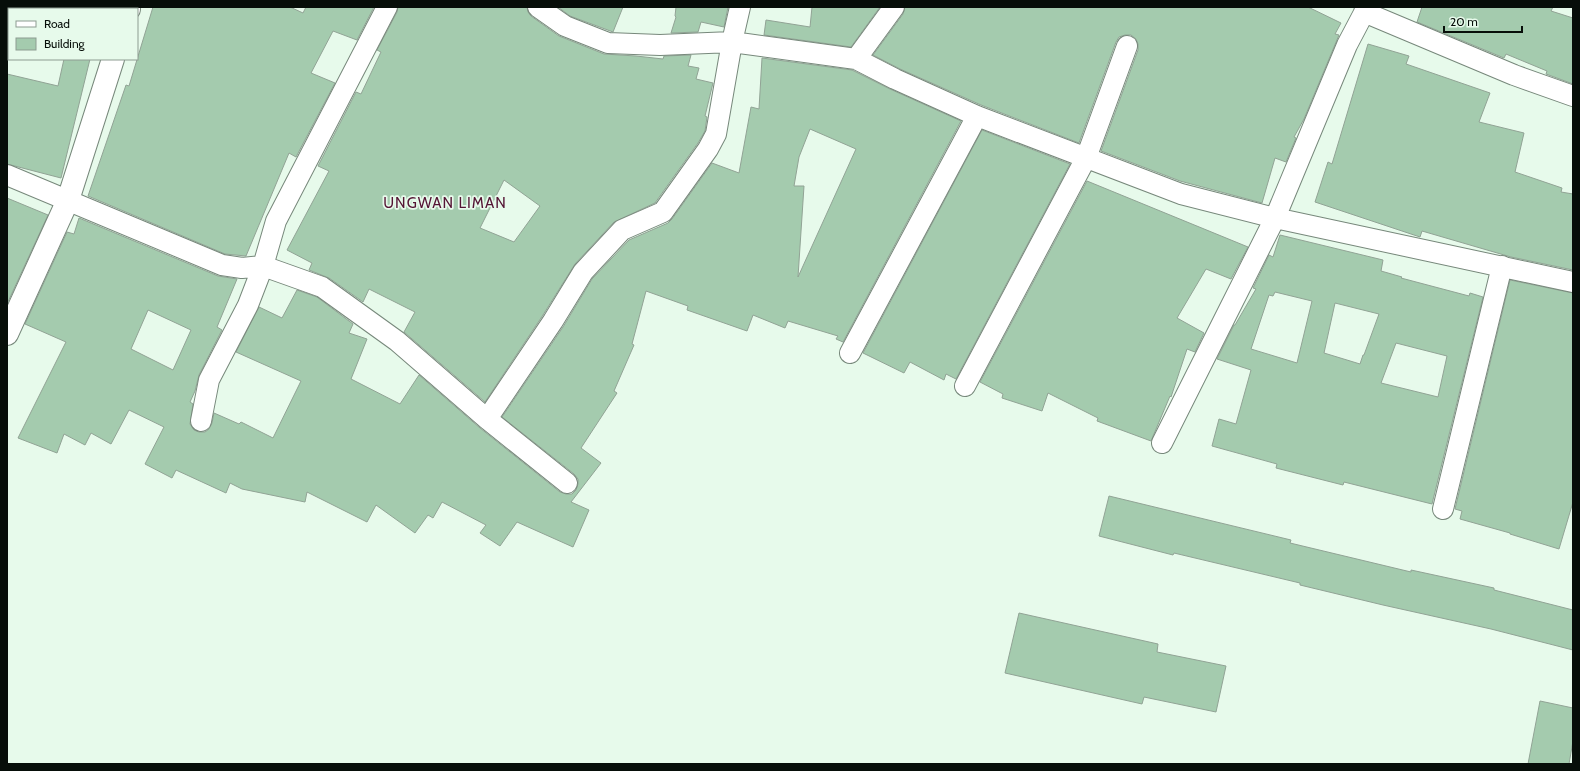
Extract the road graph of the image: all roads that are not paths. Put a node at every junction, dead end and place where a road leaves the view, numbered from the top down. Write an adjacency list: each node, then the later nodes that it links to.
1 (387, 7): 16 (street)
2 (538, 7): 6 (street)
3 (740, 7): 6 (street)
4 (894, 7): 8 (street)
5 (1365, 10): 10 (street); 15 (street)
6 (732, 42): 8 (street); 22 (street)
7 (1127, 46): 12 (street)
8 (856, 59): 11 (street)
9 (113, 60): 14 (street)
10 (1573, 96)
11 (977, 116): 12 (street); 20 (street)
12 (1086, 158): 15 (street); 21 (street)
13 (7, 175): 14 (street)
14 (68, 200): 16 (street); 19 (street)
15 (1275, 218): 17 (street); 24 (street)
16 (263, 266): 22 (street); 23 (street)
17 (1502, 266): 18 (street); 26 (street)
18 (1573, 282)
19 (7, 334)
20 (850, 353)
21 (966, 386)
22 (488, 419): 25 (street)
23 (201, 421)
24 (1162, 443)
25 (567, 483)
26 (1443, 508)

